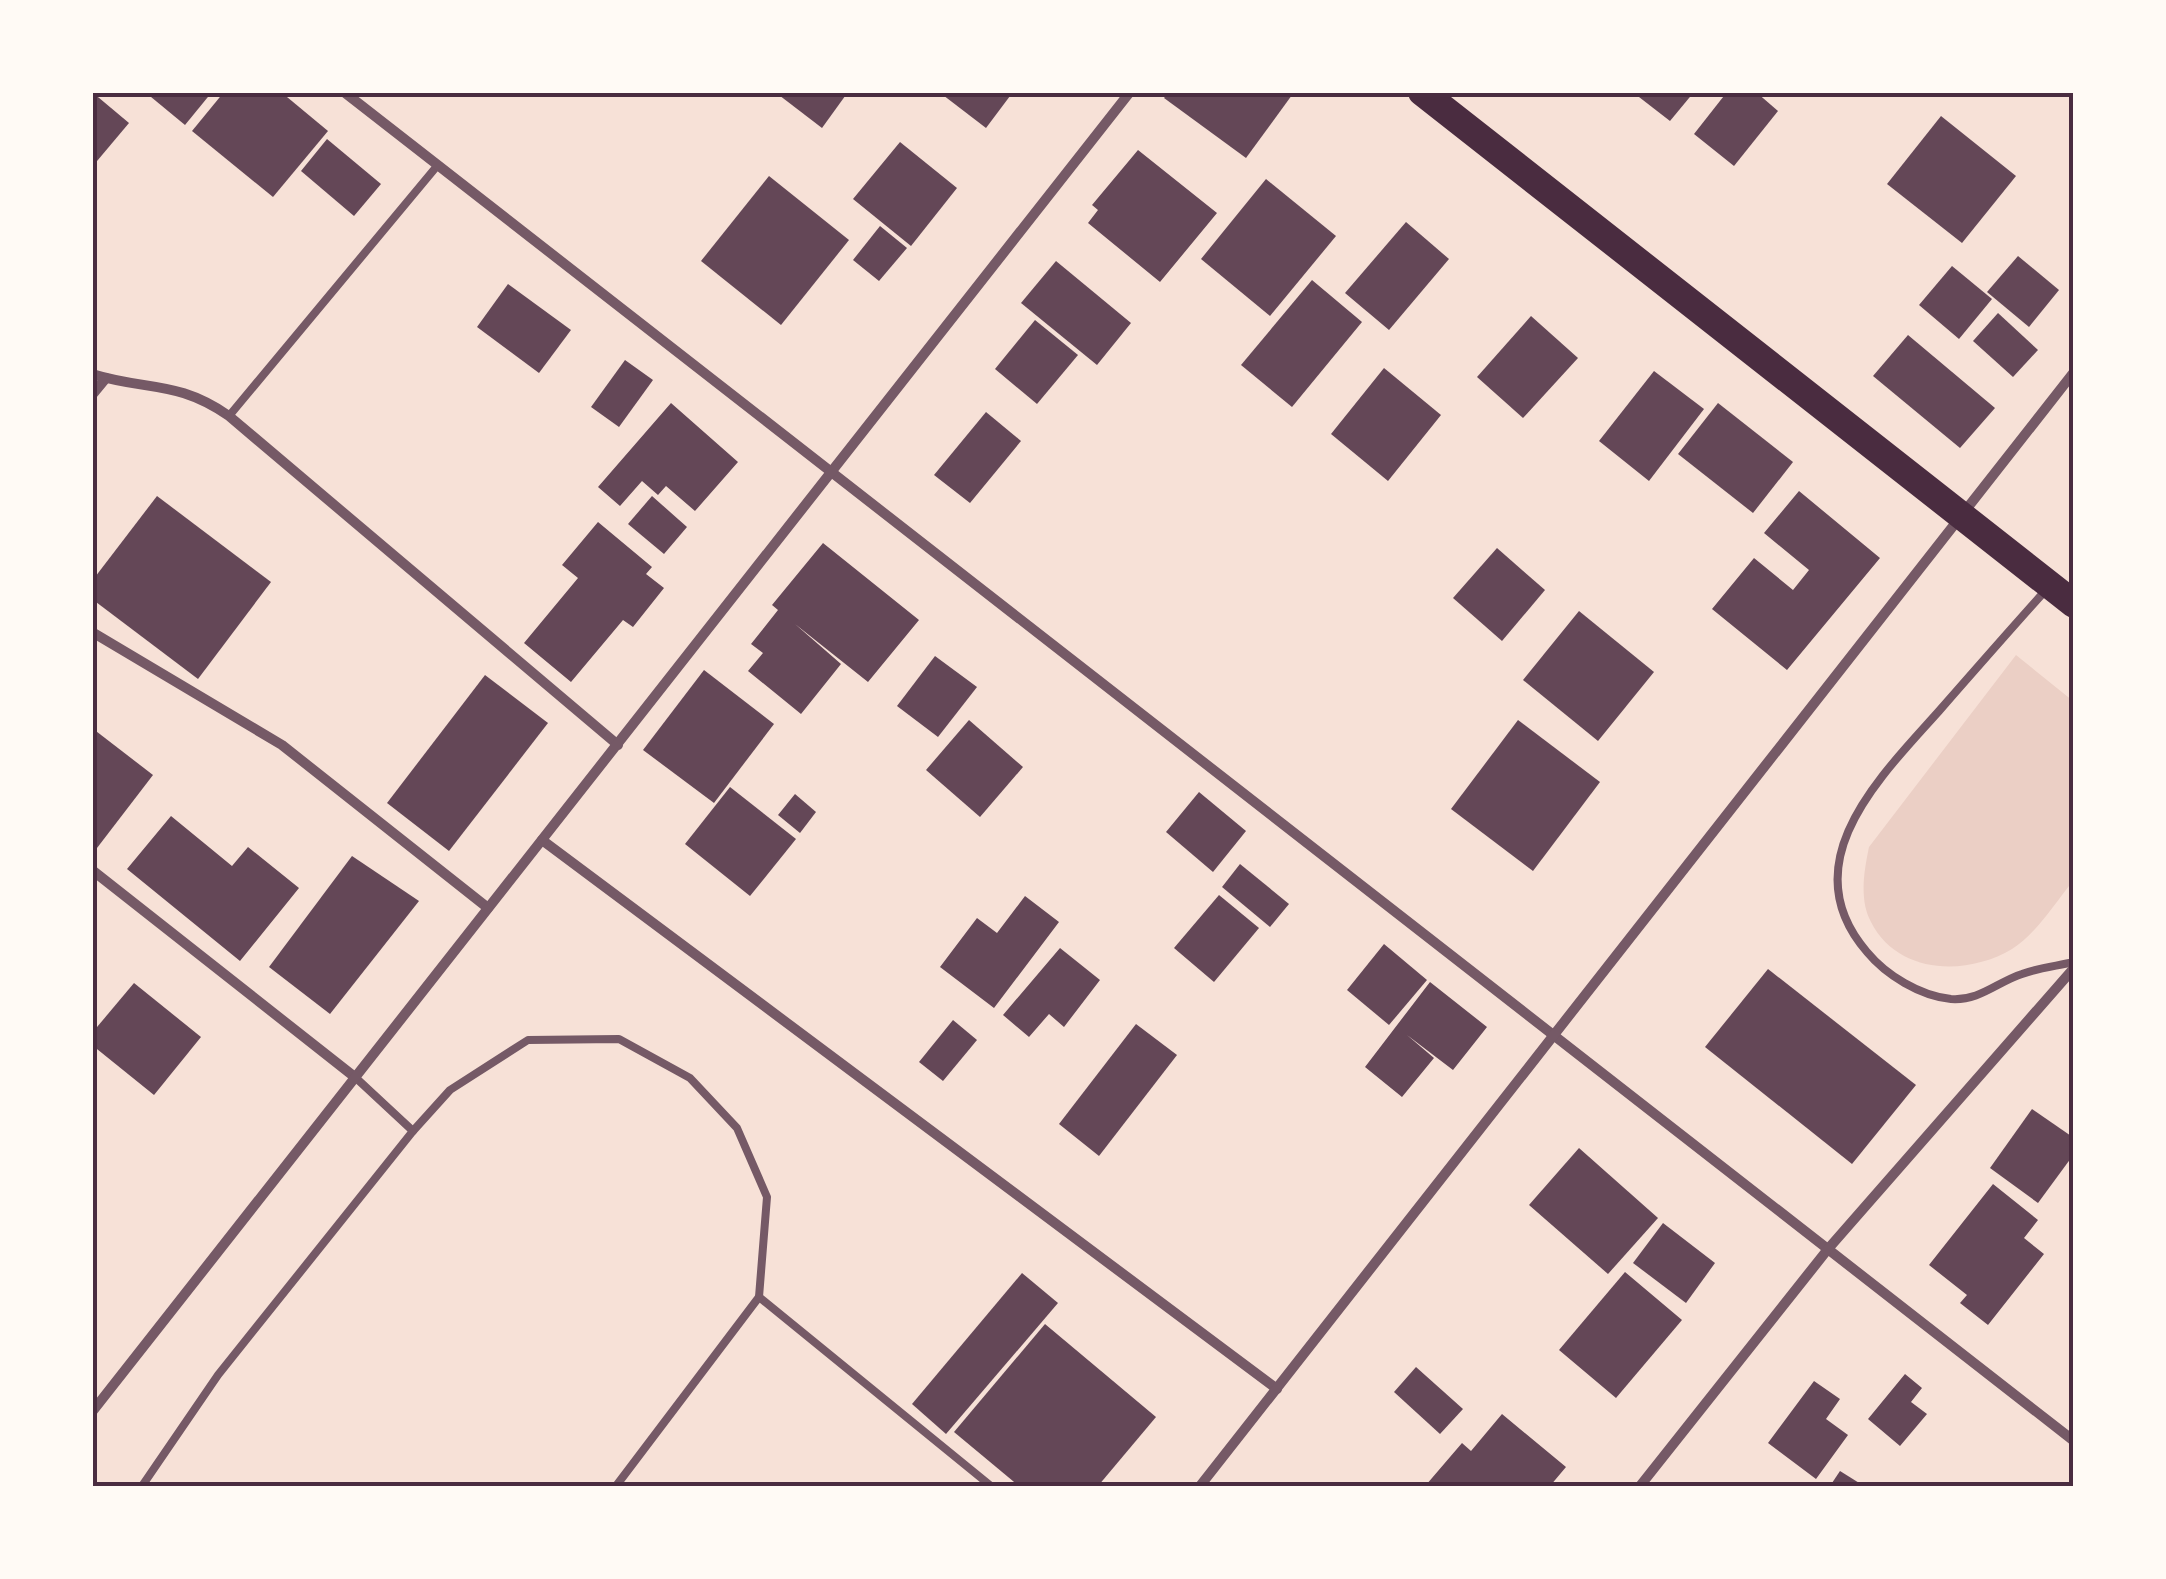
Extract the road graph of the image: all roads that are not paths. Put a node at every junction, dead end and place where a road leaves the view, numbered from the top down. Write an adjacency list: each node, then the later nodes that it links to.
1 (344, 92): 4 (street)
2 (1130, 92): 10 (street)
3 (1422, 92): 11 (highway)
4 (437, 166): 9 (lane); 10 (street)
5 (2074, 372): 11 (street)
6 (92, 374): 7 (street)
7 (106, 378): 8 (street); 9 (street)
8 (92, 395)
9 (229, 416): 15 (street)
10 (831, 472): 15 (street); 20 (street)
11 (1961, 515): 12 (highway); 20 (street)
12 (2050, 585): 13 (highway); 19 (lane)
13 (2074, 604)
14 (92, 632): 18 (street)
15 (618, 744): 16 (street)
16 (542, 840): 18 (street); 25 (street)
17 (92, 870): 21 (street)
18 (488, 908): 21 (street)
19 (2074, 965): 23 (street)
20 (1553, 1036): 23 (street); 25 (street)
21 (356, 1078): 22 (lane); 26 (street)
22 (413, 1132): 24 (lane); 28 (lane)
23 (1828, 1250): 27 (street); 32 (street)
24 (759, 1298): 29 (lane); 30 (lane)
25 (1277, 1388): 31 (street)
26 (92, 1412)
27 (2074, 1441)
28 (142, 1486)
29 (616, 1486)
30 (991, 1486)
31 (1200, 1486)
32 (1640, 1486)

